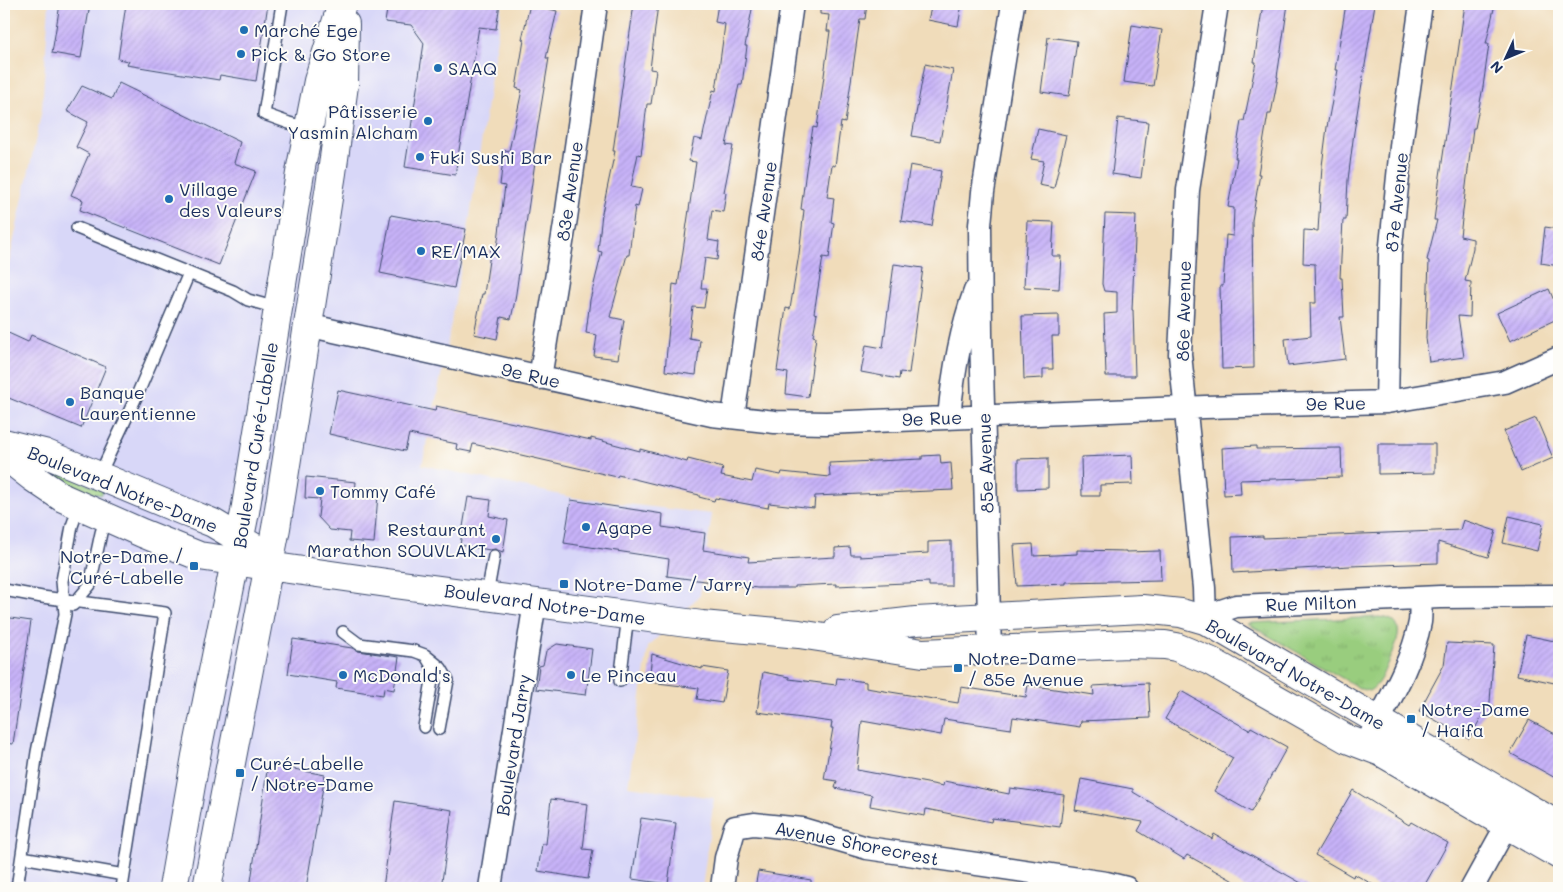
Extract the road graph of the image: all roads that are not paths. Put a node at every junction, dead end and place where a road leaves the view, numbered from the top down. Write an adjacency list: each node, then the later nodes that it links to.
1 (282, 4): 9 (lane)
2 (342, 4): 9 (street, Boulevard Curé-Labelle)
3 (346, 4): 14 (street, Boulevard Curé-Labelle)
4 (596, 4): 16 (street, 83e Avenue)
5 (792, 4): 20 (street, 84e Avenue)
6 (1013, 4): 12 (street, 85e Avenue)
7 (1217, 4): 18 (street, 86e Avenue)
8 (1421, 4): 17 (street, 87e Avenue)
9 (309, 128): 13 (street, Boulevard Curé-Labelle)
10 (77, 228): 11 (lane)
11 (189, 273): 13 (lane); 24 (lane)
12 (980, 276): 19 (street, 85e Avenue); 21 (street, 85e Avenue)
13 (277, 308): 27 (street, Boulevard Curé-Labelle)
14 (307, 325): 16 (street, 9e Rue); 29 (street, Boulevard Curé-Labelle)
15 (1559, 358): 17 (street, 9e Rue)
16 (540, 378): 20 (street, 9e Rue)
17 (1387, 402): 18 (street, 9e Rue)
18 (1186, 407): 19 (street, 9e Rue); 40 (street, 86e Avenue)
19 (983, 417): 21 (street, 9e Rue); 39 (street, 85e Avenue)
20 (733, 418): 21 (street, 9e Rue)
21 (949, 418)
22 (4, 443): 24 (street, Boulevard Notre-Dame)
23 (4, 455): 25 (street, Boulevard Notre-Dame)
24 (100, 476): 27 (street, Boulevard Notre-Dame)
25 (80, 506): 26 (street, Boulevard Notre-Dame); 34 (lane)
26 (106, 517): 27 (street, Boulevard Notre-Dame); 35 (lane)
27 (237, 550): 29 (street, Boulevard Notre-Dame); 57 (street, Boulevard Curé-Labelle)
28 (494, 556): 31 (lane)
29 (278, 564): 31 (street, Boulevard Notre-Dame); 58 (street, Boulevard Curé-Labelle)
30 (4, 590): 34 (lane)
31 (487, 595): 36 (street, Boulevard Notre-Dame)
32 (1559, 596): 33 (street, Rue Milton)
33 (1421, 598): 40 (street, Rue Milton); 46 (street)
34 (64, 600): 35 (lane); 37 (lane)
35 (76, 601): 37 (lane); 54 (lane)
36 (535, 602): 38 (street, Boulevard Notre-Dame); 59 (street, Boulevard Jarry)
37 (65, 614): 53 (lane)
38 (628, 615): 42 (street, Boulevard Notre-Dame); 45 (lane)
39 (990, 617): 40 (street, Boulevard Notre-Dame); 42 (street, Boulevard Notre-Dame); 43 (street, 85e Avenue)
40 (1205, 620): 46 (street, Boulevard Notre-Dame)
41 (343, 632): 44 (lane)
42 (799, 634): 43 (street, Boulevard Notre-Dame)
43 (990, 650): 49 (street, Boulevard Notre-Dame)
44 (425, 655): 47 (lane); 48 (lane)
45 (620, 681)
46 (1378, 721): 49 (street); 50 (street, Boulevard Notre-Dame)
47 (424, 727)
48 (440, 729)
49 (1365, 746): 50 (street, Boulevard Notre-Dame)
50 (1513, 814): 51 (street, Boulevard Notre-Dame); 52 (street, Boulevard Notre-Dame); 62 (street)
51 (1559, 826)
52 (1559, 855)
53 (22, 857): 54 (lane); 55 (lane)
54 (124, 875): 56 (lane)
55 (17, 888)
56 (122, 888)
57 (173, 888)
58 (206, 888)
59 (490, 888)
60 (722, 888): 61 (street, Avenue Shorecrest)
61 (1126, 888)
62 (1472, 888)

